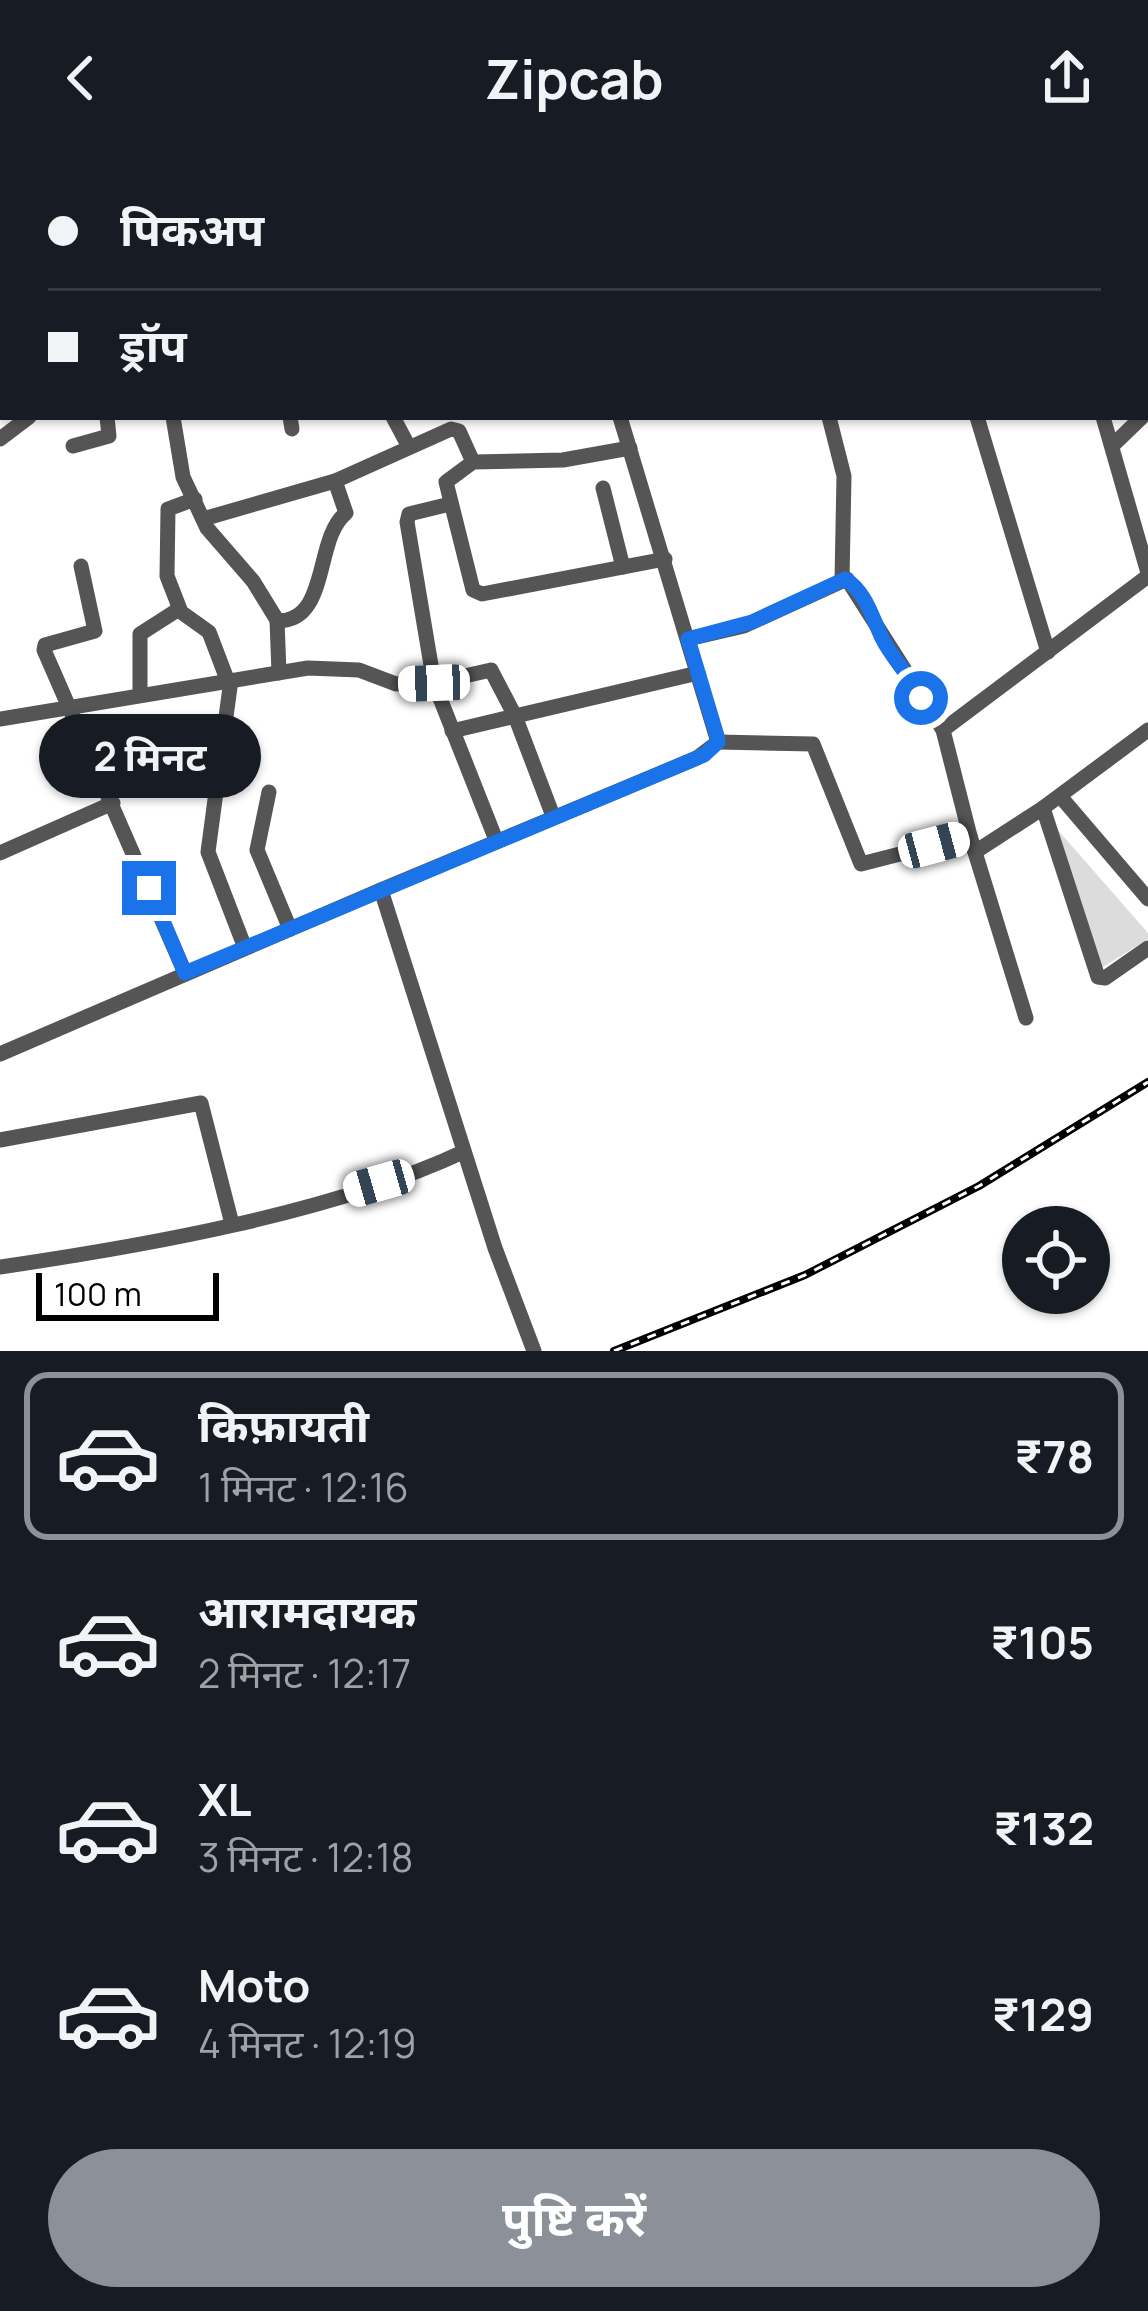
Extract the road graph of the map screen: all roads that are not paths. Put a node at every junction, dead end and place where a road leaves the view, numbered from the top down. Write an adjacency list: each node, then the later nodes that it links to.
1 (25, 420): 12 (street)
2 (107, 420): 13 (street)
3 (174, 420): 20 (street)
4 (395, 420): 15 (street)
5 (471, 420): 11 (street)
6 (621, 420): 16 (street)
7 (830, 420): 27 (street)
8 (978, 420): 31 (street)
9 (1104, 420): 14 (street)
10 (1139, 420): 14 (street)
11 (463, 438): 15 (street); 17 (street)
12 (0, 439)
13 (73, 446)
14 (1112, 446): 26 (street)
15 (409, 447): 18 (street)
16 (630, 448): 17 (street); 23 (street)
17 (473, 463): 21 (street)
18 (335, 481): 22 (street); 29 (street)
19 (603, 488): 25 (street)
20 (195, 499): 22 (street); 28 (street)
21 (449, 504): 25 (street); 35 (street)
22 (203, 518): 29 (street)
23 (665, 559): 25 (street); 30 (street)
24 (80, 566): 37 (street)
25 (623, 567)
26 (1148, 574): 31 (street)
27 (842, 580): 30 (street); 40 (street)
28 (179, 609): 34 (street); 36 (street)
29 (278, 621): 32 (street)
30 (688, 639): 33 (street)
31 (1048, 652): 40 (street)
32 (279, 673): 34 (street); 35 (street)
33 (698, 673): 38 (street); 43 (street)
34 (228, 681): 36 (street); 55 (street)
35 (434, 683): 38 (street); 42 (street)
36 (140, 695): 37 (street)
37 (69, 707): 39 (street); 46 (street)
38 (515, 716): 42 (street); 48 (street)
39 (0, 719)
40 (943, 730): 50 (street)
41 (1148, 730): 45 (street)
42 (452, 731): 49 (street)
43 (718, 742): 48 (street); 50 (street)
44 (269, 792): 54 (street)
45 (1060, 796): 47 (street); 53 (street)
46 (113, 803): 51 (street); 57 (street)
47 (1043, 808): 50 (street); 56 (street)
48 (553, 816): 49 (street)
49 (496, 840): 52 (street)
50 (972, 844): 58 (street)
51 (3, 845)
52 (381, 890): 54 (street); 61 (street)
53 (1148, 898)
54 (290, 928): 55 (street)
55 (245, 948): 57 (street)
56 (1148, 949)
57 (185, 973): 59 (street)
58 (1026, 1018)
59 (0, 1054)
60 (0, 1140): 62 (street)
61 (463, 1152): 62 (street); 64 (street)
62 (232, 1224): 63 (street)
63 (0, 1267)
64 (534, 1351)

